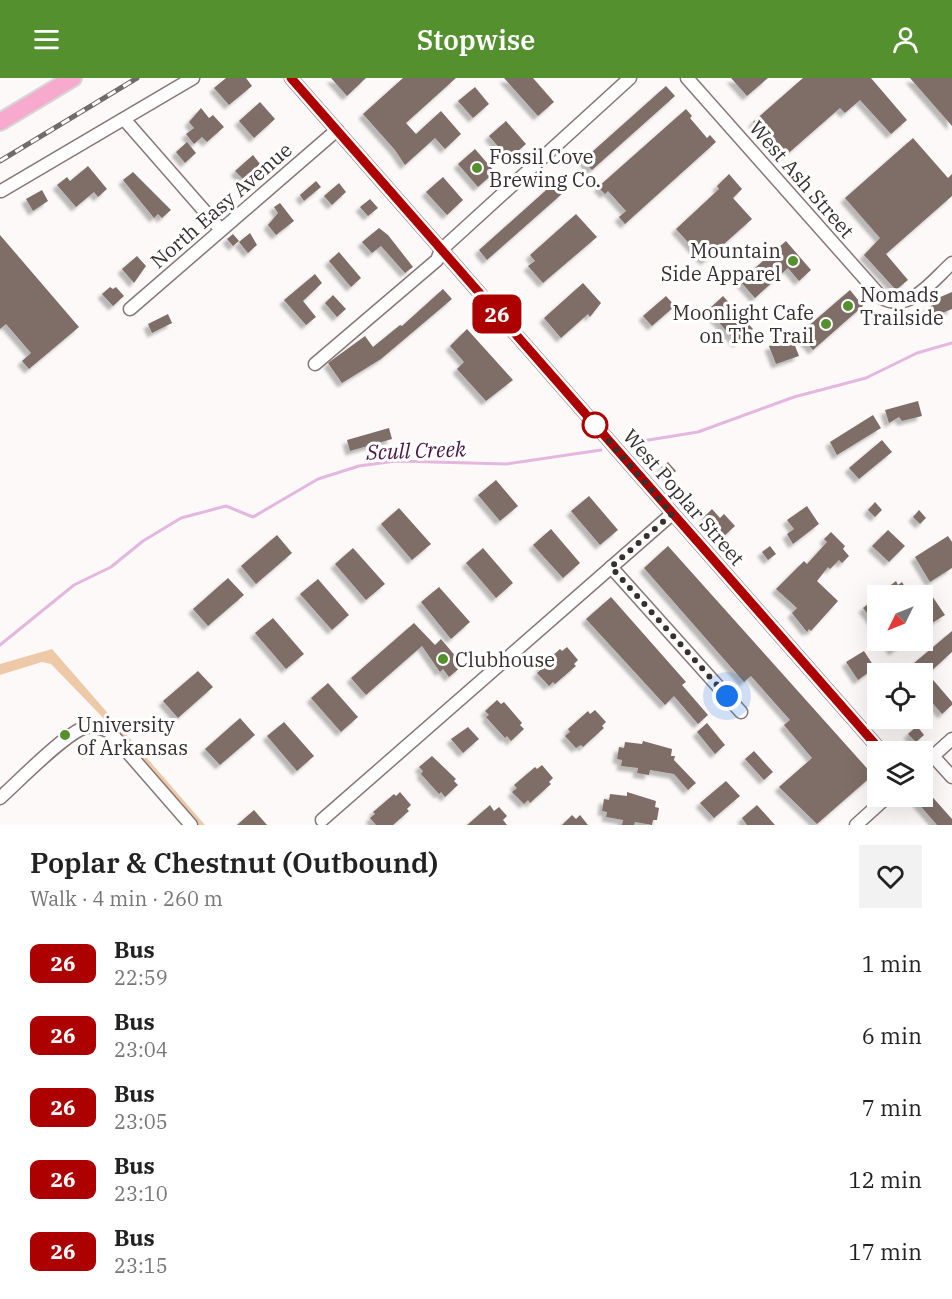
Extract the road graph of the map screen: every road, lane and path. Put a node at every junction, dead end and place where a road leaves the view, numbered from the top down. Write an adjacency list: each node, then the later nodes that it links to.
1 (73, 78): 7 (main road)
2 (193, 78): 6 (street)
3 (291, 78): 8 (street, West Poplar Street)
4 (630, 78): 11 (street)
5 (687, 78): 12 (street, West Ash Street)
6 (124, 119): 9 (street); 10 (street)
7 (0, 122)
8 (337, 130): 10 (street, North Easy Avenue); 11 (street, West Poplar Street)
9 (1, 191)
10 (221, 230): 13 (street, North Easy Avenue)
11 (441, 250): 14 (street); 15 (street, West Poplar Street)
12 (952, 263)
13 (130, 309)
14 (315, 364)
15 (672, 514): 16 (street); 19 (street, West Poplar Street)
16 (611, 567): 17 (street); 24 (street)
17 (741, 712)
18 (952, 740): 20 (street)
19 (872, 741)
20 (933, 756): 21 (street)
21 (952, 777)
22 (0, 798): 25 (street)
23 (876, 807): 26 (street)
24 (322, 820)
25 (190, 825)
26 (856, 825)

